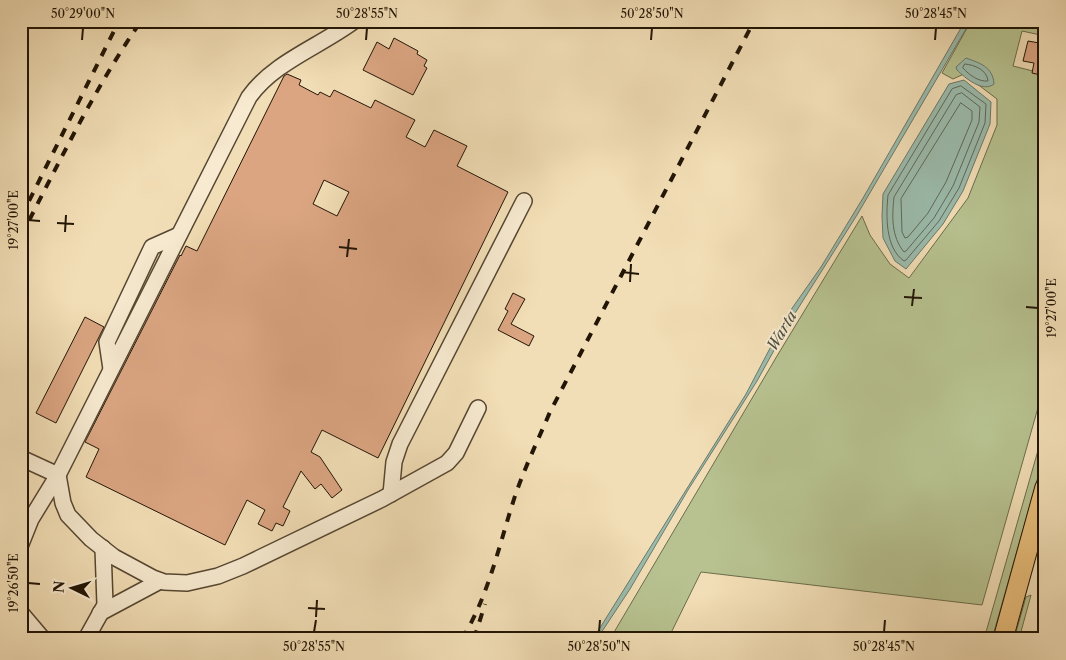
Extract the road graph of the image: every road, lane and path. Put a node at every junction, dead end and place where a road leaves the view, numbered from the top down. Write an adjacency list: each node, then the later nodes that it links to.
1 (354, 21): 3 (lane)
2 (524, 201): 11 (lane)
3 (179, 235): 4 (lane); 5 (lane)
4 (116, 323): 5 (lane); 6 (lane)
5 (131, 331): 6 (lane)
6 (112, 369): 9 (lane)
7 (478, 408): 11 (lane)
8 (21, 458): 9 (lane)
9 (58, 475): 12 (lane); 13 (lane)
10 (1045, 487): 19 (main road)
11 (391, 494): 14 (lane)
12 (21, 544)
13 (103, 548): 14 (lane); 16 (lane)
14 (160, 581): 16 (lane)
15 (21, 613): 17 (lane)
16 (100, 614): 18 (lane)
17 (43, 639)
18 (86, 639)
19 (1003, 639)

